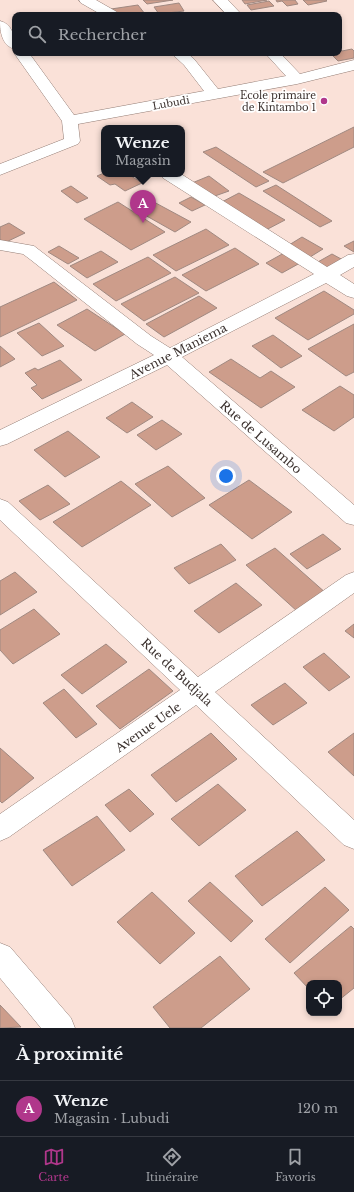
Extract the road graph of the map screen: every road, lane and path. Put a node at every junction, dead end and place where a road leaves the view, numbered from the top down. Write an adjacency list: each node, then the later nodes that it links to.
1 (86, 0): 3 (street)
2 (220, 0): 4 (street)
3 (107, 12)
4 (232, 12)
5 (0, 25): 6 (street)
6 (12, 41)
7 (23, 56): 13 (street)
8 (182, 56): 12 (street)
9 (275, 56): 11 (street)
10 (354, 65): 11 (street, Lubudi)
11 (296, 79): 12 (street, Lubudi)
12 (215, 95): 14 (street, Lubudi)
13 (70, 121): 14 (street, Lubudi); 15 (street)
14 (100, 123)
15 (0, 170)
16 (174, 177): 19 (street)
17 (0, 245): 21 (street, Rue de Lusambo)
18 (354, 259): 19 (street, Avenue Maniema)
19 (327, 275): 20 (street); 21 (street, Avenue Maniema)
20 (354, 292)
21 (169, 356): 22 (street, Avenue Maniema); 24 (street, Rue de Lusambo)
22 (0, 439)
23 (0, 507): 26 (street, Rue de Budjala)
24 (354, 517)
25 (354, 582): 26 (street, Avenue Uele)
26 (198, 692): 27 (street, Avenue Uele); 28 (street, Rue de Budjala)
27 (0, 829)
28 (354, 837)
29 (0, 956): 30 (street)
30 (60, 1028)

